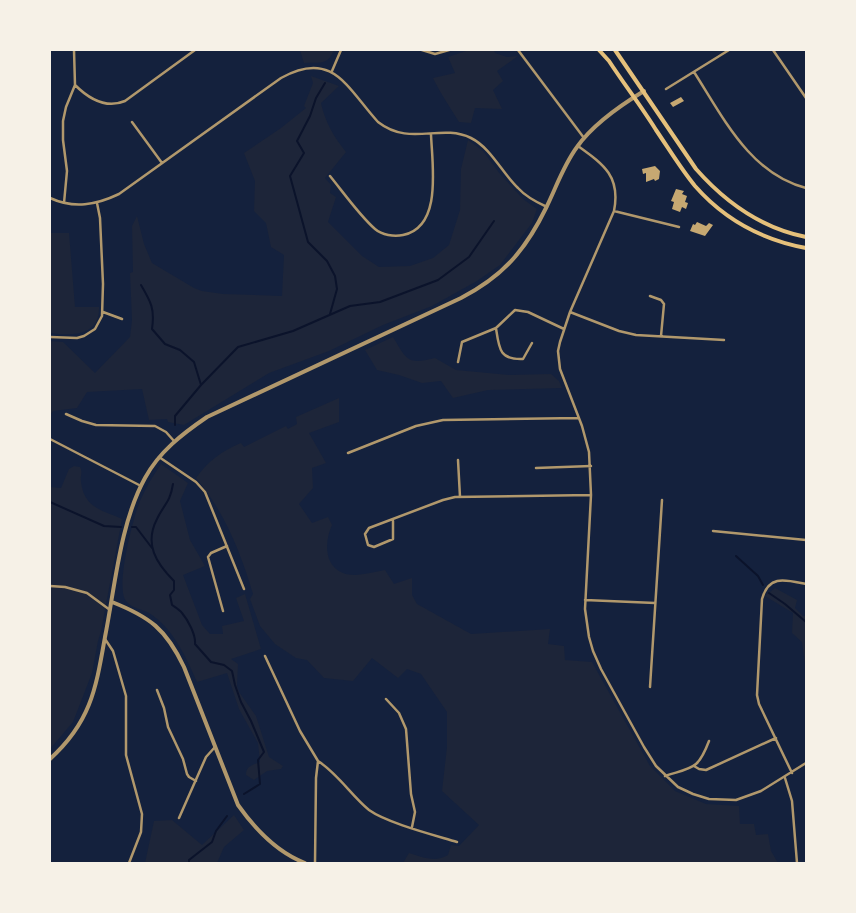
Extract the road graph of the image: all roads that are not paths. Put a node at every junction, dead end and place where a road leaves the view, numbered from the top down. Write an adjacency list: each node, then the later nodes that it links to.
1 (74, 50): 13 (street)
2 (195, 50): 13 (street)
3 (341, 50): 11 (street)
4 (422, 50): 5 (street)
5 (449, 50)
6 (518, 50): 20 (street)
7 (599, 50): 16 (main road)
8 (615, 50): 15 (main road)
9 (729, 50): 12 (street)
10 (774, 50): 17 (street)
11 (332, 71): 19 (street); 22 (street)
12 (694, 72): 14 (street); 24 (street)
13 (75, 84): 26 (street)
14 (666, 89)
15 (644, 91): 16 (street); 31 (main road)
16 (634, 97): 20 (street); 32 (main road)
17 (806, 98)
18 (132, 122): 22 (street)
19 (431, 134): 23 (street); 28 (street)
20 (584, 138): 21 (street)
21 (578, 146): 28 (street); 29 (street)
22 (162, 163): 27 (street)
23 (330, 176)
24 (806, 188)
25 (51, 200): 26 (street)
26 (64, 203): 27 (street)
27 (97, 203): 34 (street)
28 (547, 207): 47 (street)
29 (614, 211): 30 (street); 35 (street)
30 (679, 227)
31 (806, 237)
32 (806, 248)
33 (650, 296): 39 (street)
34 (103, 312): 36 (street); 40 (street)
35 (570, 312): 38 (street); 39 (street)
36 (122, 320)
37 (496, 328): 38 (street); 42 (street); 43 (street)
38 (564, 329): 45 (street)
39 (661, 336): 41 (street)
40 (50, 337)
41 (724, 340)
42 (532, 343)
43 (458, 362)
44 (66, 414): 47 (street)
45 (579, 418): 48 (street); 51 (street)
46 (50, 439): 53 (street)
47 (174, 441): 49 (street)
48 (348, 453)
49 (159, 457): 53 (street); 60 (street)
50 (458, 460): 55 (street)
51 (591, 466): 52 (street); 54 (street)
52 (536, 468)
53 (141, 486): 65 (street)
54 (591, 495): 55 (street); 64 (street)
55 (460, 497): 57 (street)
56 (662, 500): 66 (street)
57 (393, 520): 57 (street)
58 (713, 531): 59 (street)
59 (806, 540)
60 (227, 546): 63 (street); 68 (street)
61 (806, 584): 74 (street)
62 (50, 586): 67 (street)
63 (244, 589)
64 (585, 600): 66 (street); 82 (street)
65 (112, 602): 67 (street); 76 (street)
66 (655, 603): 71 (street)
67 (111, 611): 69 (street)
68 (223, 611)
69 (105, 639): 77 (street); 88 (street)
70 (266, 656): 78 (street)
71 (650, 687)
72 (156, 690): 84 (street)
73 (386, 699): 86 (street)
74 (776, 738): 80 (street); 81 (street)
75 (709, 741): 80 (street)
76 (215, 747): 84 (street); 89 (street)
77 (50, 759)
78 (318, 762): 86 (street); 90 (street)
79 (806, 764): 81 (street)
80 (694, 766): 82 (street)
81 (792, 772): 83 (street)
82 (665, 776): 83 (street)
83 (785, 778): 91 (street)
84 (196, 781): 85 (street)
85 (179, 818)
86 (412, 827): 87 (street)
87 (457, 842)
88 (129, 863)
89 (305, 863)
90 (315, 863)
91 (797, 863)

